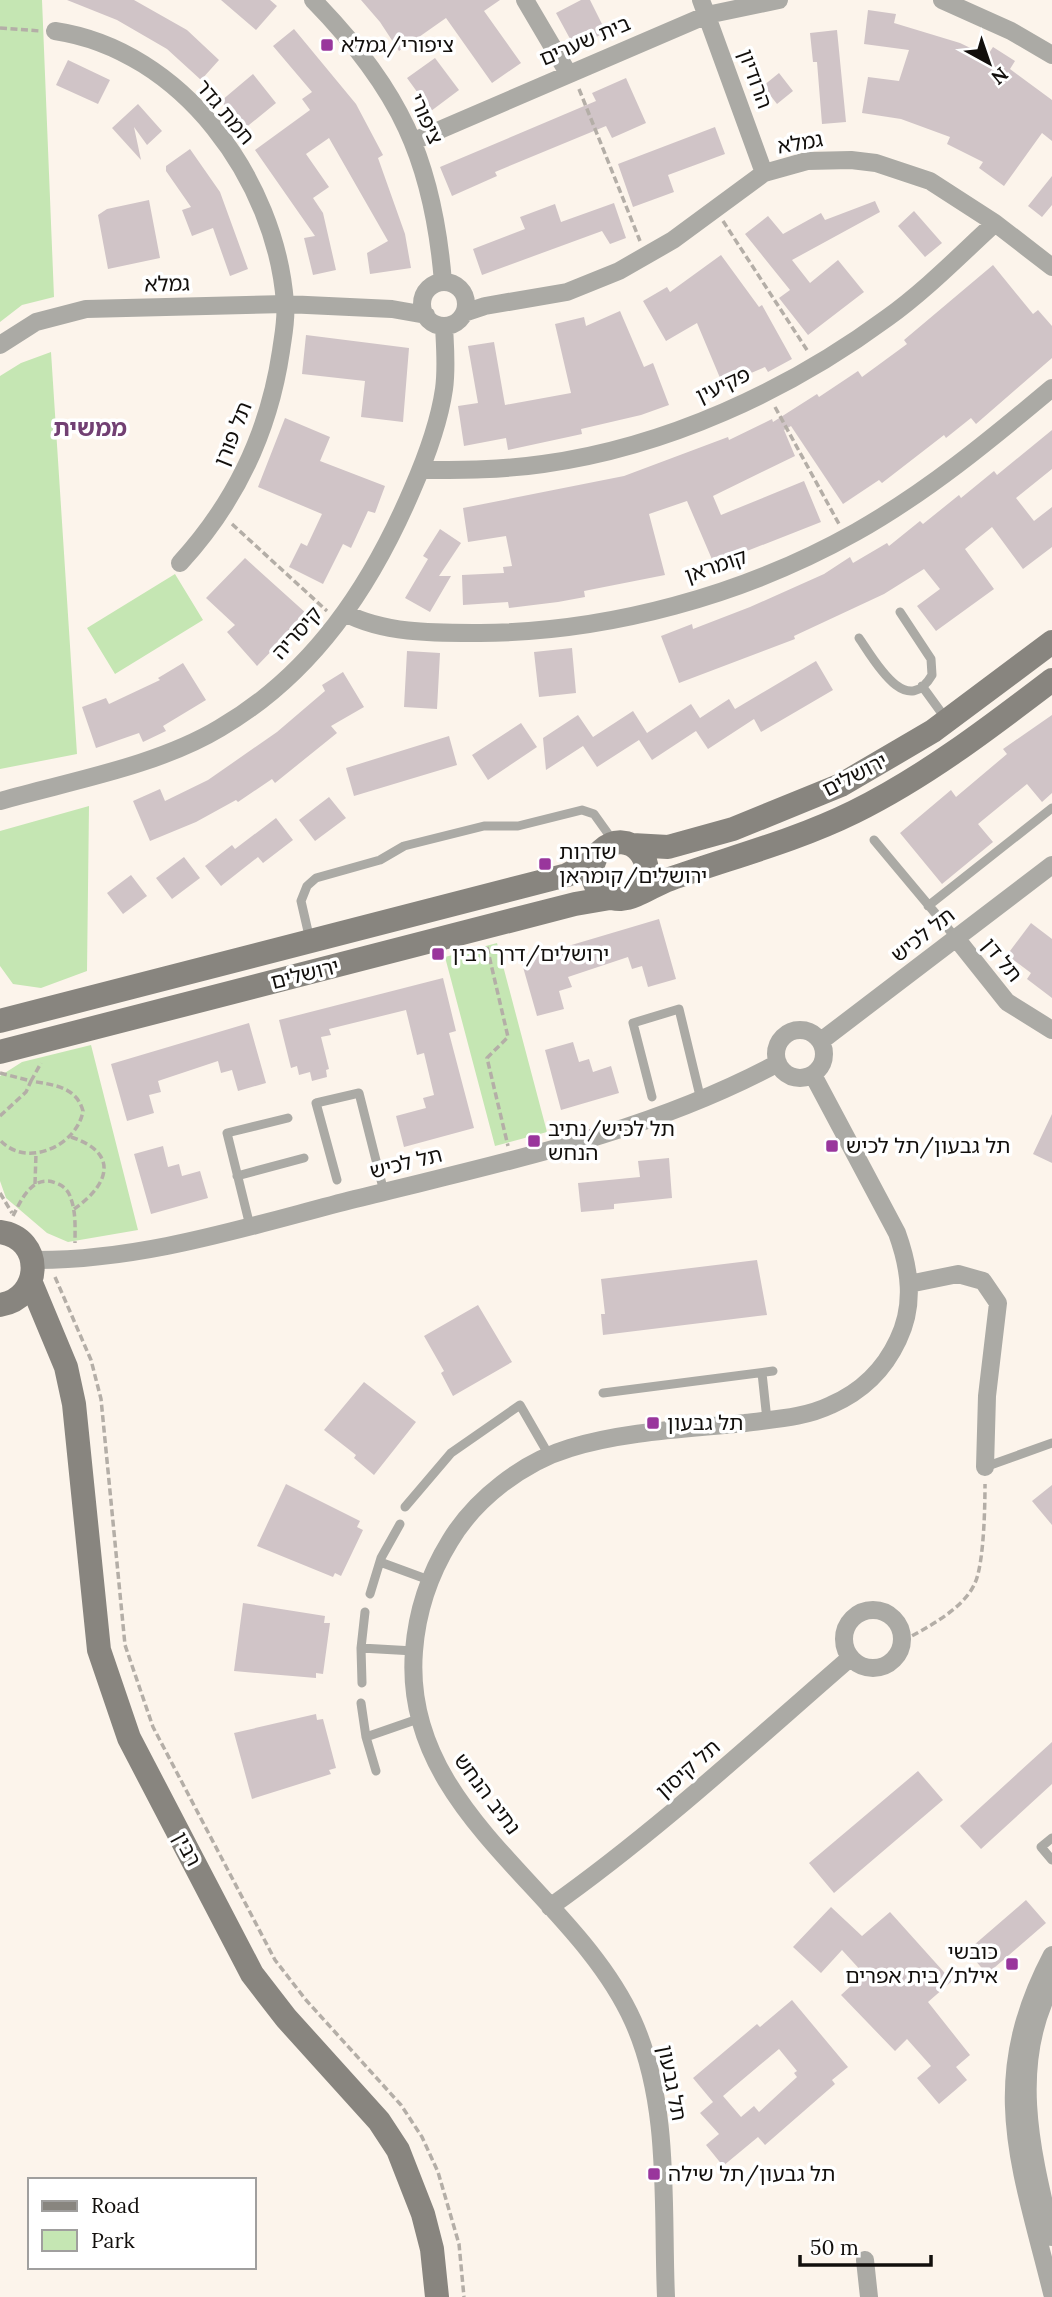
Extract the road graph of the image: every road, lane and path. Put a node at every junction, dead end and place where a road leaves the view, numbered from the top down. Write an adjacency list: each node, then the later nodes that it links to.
1 (313, 0): 10 (street, ציפורי)
2 (525, 0): 9 (street)
3 (779, 0): 5 (street, בית שערים)
4 (942, 0): 8 (street)
5 (704, 7): 9 (street, בית שערים); 11 (street, הרודיון)
6 (0, 28): 7 (path)
7 (55, 31): 18 (street, חמת גדר)
8 (1052, 55)
9 (569, 72): 10 (street, בית שערים); 14 (path)
10 (414, 141): 16 (street, ציפורי)
11 (764, 173): 12 (street, גמלא); 13 (street, גמלא)
12 (715, 209): 14 (street, גמלא); 24 (path)
13 (995, 223): 15 (street, גמלא); 24 (street, פקיעין)
14 (646, 257): 19 (street, גמלא)
15 (1052, 267)
16 (443, 282): 17 (street); 19 (street)
17 (425, 294): 20 (street, גמלא); 21 (street)
18 (286, 304): 20 (street, גמלא); 23 (street, גמלא); 28 (street, תל פורן)
19 (464, 305): 22 (street)
20 (344, 306): 21 (street, גמלא)
21 (426, 316): 22 (street)
22 (444, 326): 27 (street, קיסריה)
23 (0, 345)
24 (815, 363): 26 (street, פקיעין)
25 (1052, 388): 29 (street, קומראן)
26 (766, 390): 27 (street, פקיעין); 29 (path)
27 (421, 470): 32 (street, קיסריה)
28 (220, 513): 30 (street, תל פורן); 32 (path)
29 (846, 537): 32 (street, קומראן)
30 (180, 563)
31 (900, 612): 36 (lane)
32 (342, 617): 38 (street, קיסריה)
33 (859, 638): 36 (lane)
34 (1052, 642): 37 (main road, ירושלים)
35 (1052, 680): 44 (main road, ירושלים)
36 (922, 686): 37 (lane)
37 (947, 721): 41 (main road, ירושלים)
38 (0, 801)
39 (1052, 808): 46 (lane)
40 (874, 840): 46 (lane)
41 (624, 844): 42 (main road); 44 (main road); 49 (lane)
42 (594, 861): 45 (main road); 49 (main road, ירושלים)
43 (1052, 865): 48 (street, תל לכיש)
44 (637, 893): 45 (main road)
45 (610, 898): 47 (main road, ירושלים)
46 (928, 906): 48 (lane)
47 (482, 928): 53 (main road, ירושלים); 64 (path)
48 (956, 939): 51 (street, תל דן); 52 (street, תל לכיש)
49 (310, 941): 50 (main road, ירושלים)
50 (0, 1021)
51 (1052, 1030)
52 (821, 1041): 54 (street); 55 (street)
53 (0, 1052)
54 (778, 1063): 55 (street); 57 (street, תל לכיש)
55 (813, 1075): 75 (street, נתיב הנחש)
56 (652, 1097): 57 (lane)
57 (701, 1100): 64 (street, תל לכיש)
58 (0, 1116): 60 (path)
59 (288, 1118): 65 (lane)
60 (71, 1137): 62 (path); 70 (path)
61 (0, 1140): 62 (path)
62 (36, 1153): 67 (path)
63 (304, 1158): 65 (lane)
64 (511, 1160): 68 (street, תל לכיש)
65 (237, 1176): 72 (lane)
66 (337, 1180): 68 (lane)
67 (36, 1184): 70 (path); 71 (path)
68 (384, 1192): 72 (street, תל לכיש)
69 (0, 1193): 71 (path)
70 (74, 1209): 73 (path)
71 (8, 1225): 74 (main road, רבין)
72 (250, 1226): 73 (street, תל לכיש)
73 (76, 1259): 74 (street, תל לכיש)
74 (37, 1268): 76 (main road); 77 (main road, רבין); 109 (path)
75 (909, 1284): 81 (street, נתיב הנחש); 84 (street)
76 (2, 1305): 77 (main road)
77 (59, 1348): 108 (main road, רבין)
78 (773, 1371): 79 (lane)
79 (762, 1373): 80 (lane); 81 (lane)
80 (603, 1393)
81 (767, 1420): 83 (street, נתיב הנחש)
82 (1052, 1443): 84 (lane)
83 (550, 1457): 85 (lane); 88 (street, נתיב הנחש)
84 (985, 1467): 91 (path)
85 (405, 1507)
86 (400, 1524): 87 (lane)
87 (380, 1562): 88 (lane); 89 (lane)
88 (429, 1580): 93 (street, נתיב הנחש)
89 (370, 1594)
90 (365, 1612): 92 (lane)
91 (903, 1641): 94 (street); 94 (street)
92 (361, 1648): 93 (lane); 95 (lane)
93 (414, 1651): 97 (street, נתיב הנחש)
94 (850, 1658): 102 (street, תל קיסון)
95 (362, 1684)
96 (361, 1703): 98 (lane)
97 (418, 1720): 98 (lane); 102 (street, נתיב הנחש)
98 (366, 1737): 99 (lane)
99 (376, 1771)
100 (1052, 1838): 101 (lane)
101 (1052, 1860)
102 (550, 1907): 110 (street, תל גבעון)
103 (1052, 1955): 107 (street)
104 (1052, 1984): 105 (street)
105 (1052, 2238)
106 (865, 2259): 111 (street)
107 (1052, 2293)
108 (438, 2297)
109 (464, 2297)
110 (666, 2297)
111 (869, 2297)

